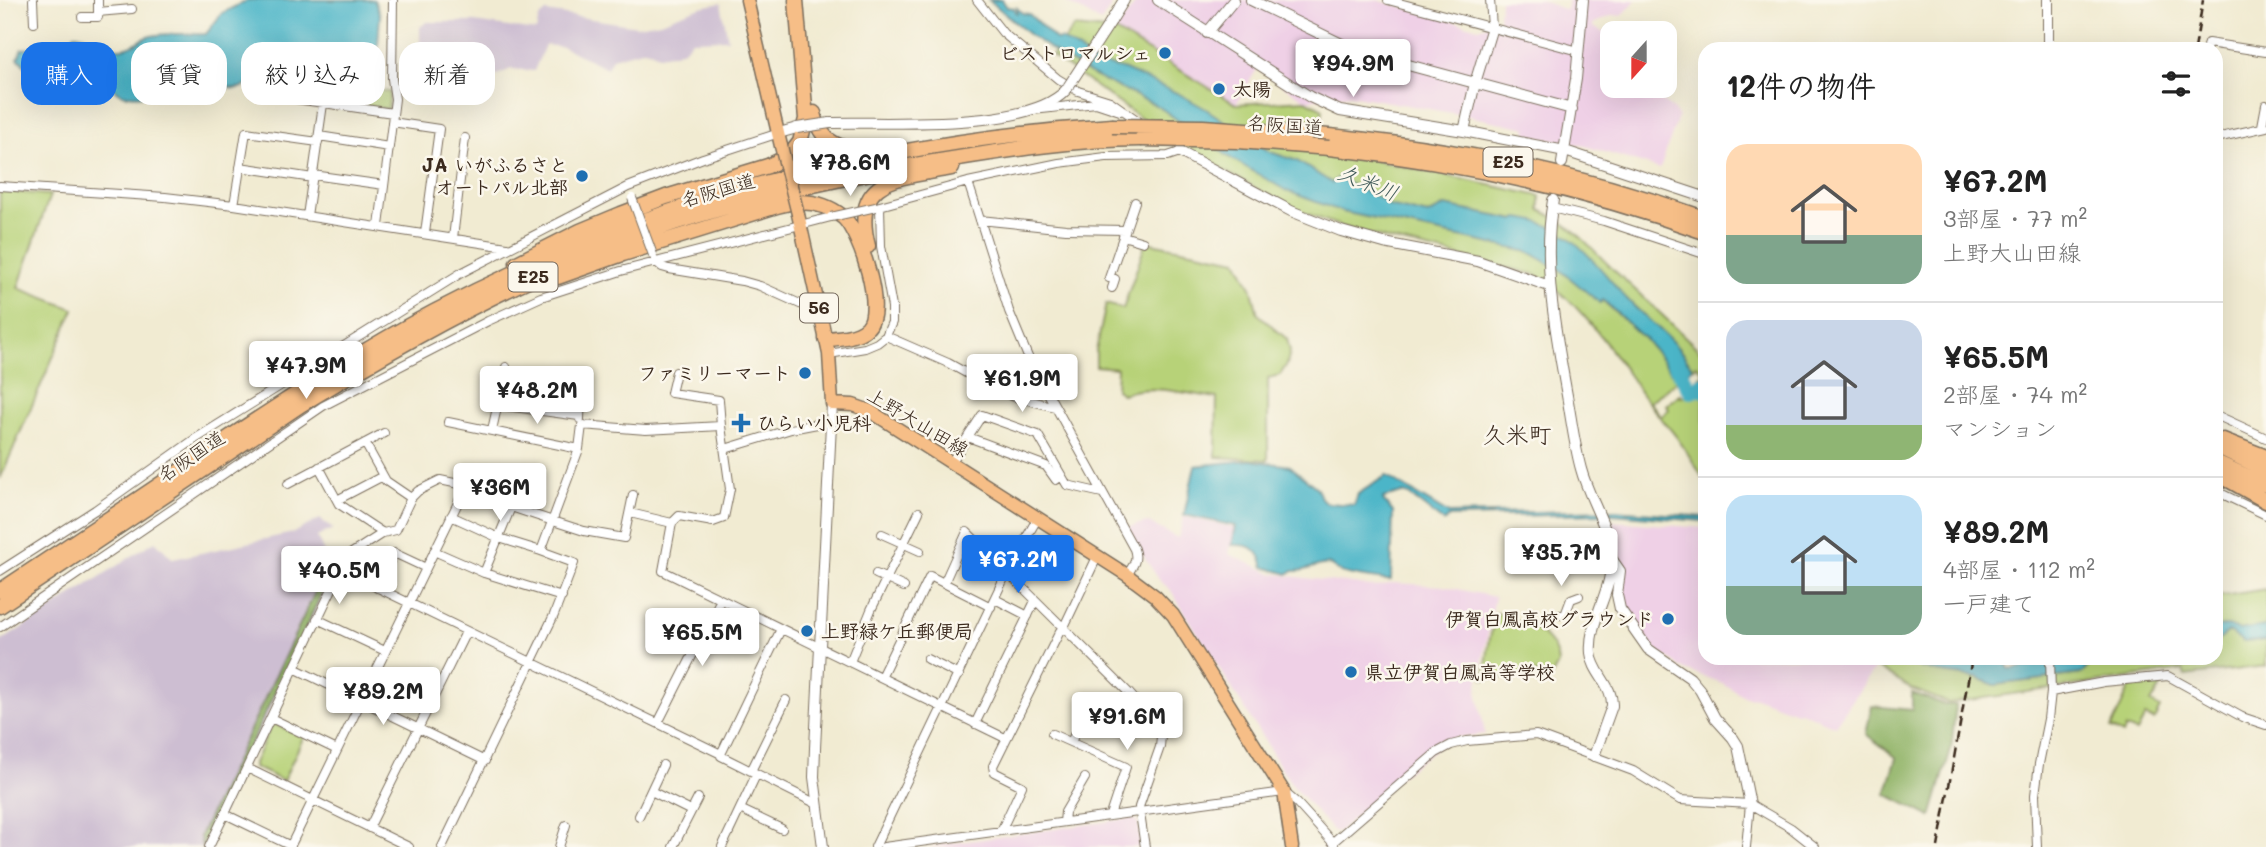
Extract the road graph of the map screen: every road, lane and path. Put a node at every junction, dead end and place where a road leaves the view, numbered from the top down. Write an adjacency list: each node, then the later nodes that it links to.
1 (33, 0): 19 (street)
2 (97, 0): 17 (street)
3 (393, 0): 33 (street)
4 (747, 0): 40 (main road, 56)
5 (796, 0): 73 (highway)
6 (803, 0): 35 (highway)
7 (976, 0): 32 (street)
8 (1124, 0): 31 (street, bridge)
9 (1158, 0): 21 (street)
10 (1234, 0): 21 (street)
11 (1251, 0): 26 (street)
12 (1388, 0): 20 (street)
13 (1490, 0): 20 (street)
14 (1583, 0): 24 (street)
15 (2048, 0): 22 (street)
16 (132, 9): 17 (street)
17 (98, 12): 18 (street)
18 (82, 17)
19 (34, 23)
20 (1492, 27): 24 (street); 26 (street)
21 (1207, 33): 36 (street)
22 (2048, 42)
23 (2223, 45): 25 (street)
24 (1580, 51): 30 (street)
25 (2266, 52)
26 (1475, 83): 30 (street); 36 (street)
27 (323, 105): 39 (street)
28 (328, 105): 33 (street)
29 (2266, 105): 34 (street)
30 (1572, 109): 43 (street)
31 (1027, 110): 32 (street); 40 (street, bridge)
32 (1133, 116): 44 (street)
33 (393, 117): 42 (street); 63 (street)
34 (2264, 127): 37 (street)
35 (1070, 129): 58 (highway, 名阪国道 / E25, bridge); 73 (highway, 名阪国道 / E25)
36 (1464, 131): 43 (street)
37 (2223, 136)
38 (465, 138): 65 (street)
39 (318, 139): 42 (street); 46 (street); 47 (street)
40 (780, 140): 51 (street); 59 (main road, 56, bridge)
41 (1084, 141): 62 (highway, 名阪国道 / E25, bridge); 75 (highway); 78 (highway, 名阪国道 / E25)
42 (389, 147): 49 (street)
43 (1565, 151): 45 (street); 52 (street)
44 (1180, 152): 48 (street); 70 (street)
45 (1562, 163)
46 (240, 167): 47 (street); 54 (street)
47 (313, 177): 49 (street); 57 (street)
48 (968, 183): 55 (street); 60 (street)
49 (384, 185): 61 (street)
50 (0, 186): 54 (street)
51 (628, 187): 67 (street); 69 (street, bridge)
52 (1698, 195)
53 (1135, 202): 64 (street)
54 (234, 205): 57 (street)
55 (878, 206): 59 (street, bridge); 74 (street)
56 (1552, 207): 68 (street); 70 (street)
57 (307, 216): 61 (street)
58 (1698, 216)
59 (799, 219): 69 (street); 72 (main road, 56)
60 (980, 220): 64 (street); 82 (street)
61 (379, 226): 63 (street)
62 (1698, 230)
63 (425, 233): 65 (street)
64 (1124, 233): 66 (street); 71 (street)
65 (453, 238): 67 (street)
66 (1143, 242)
67 (508, 247): 134 (street)
68 (1698, 252)
69 (654, 258): 72 (street); 154 (street)
70 (1549, 283): 131 (street)
71 (1112, 288)
72 (819, 308): 75 (main road, 56)
73 (434, 312): 143 (highway, 名阪国道 / E25)
74 (886, 336): 75 (street); 82 (street)
75 (828, 347): 78 (highway); 80 (main road, 56)
76 (506, 367): 81 (street)
77 (676, 372): 87 (street)
78 (353, 373): 150 (highway, 名阪国道 / E25)
79 (582, 393): 84 (street)
80 (832, 404): 85 (street); 98 (main road, 上野大山田線)
81 (499, 405): 84 (street); 88 (street)
82 (1055, 407): 109 (street)
83 (2223, 418): 91 (street)
84 (580, 421): 87 (street); 94 (street)
85 (833, 421): 95 (street); 158 (street)
86 (448, 422): 88 (street)
87 (721, 426): 95 (street)
88 (492, 430): 94 (street)
89 (384, 433): 93 (street)
90 (968, 437): 98 (street); 103 (street); 103 (street)
91 (2266, 438)
92 (2223, 441): 97 (highway)
93 (365, 443): 100 (street); 104 (street)
94 (579, 449): 121 (street)
95 (725, 449): 122 (street)
96 (2223, 449): 101 (highway)
97 (2266, 457)
98 (951, 463): 120 (main road, 上野大山田線)
99 (2223, 465): 108 (highway)
100 (319, 467): 106 (street); 113 (street)
101 (2266, 470)
102 (473, 472): 107 (street)
103 (1062, 476): 109 (street)
104 (383, 477): 112 (street); 113 (street)
105 (2223, 477): 114 (highway)
106 (288, 484)
107 (466, 485): 112 (street); 115 (street); 119 (street)
108 (2266, 485)
109 (1102, 493): 138 (street)
110 (2223, 494): 118 (street)
111 (634, 495): 117 (street)
112 (411, 498): 123 (street)
113 (337, 500): 123 (street)
114 (2266, 501)
115 (511, 507): 121 (street); 125 (street)
116 (919, 512): 126 (street)
117 (630, 513): 121 (street); 122 (street)
118 (2266, 515)
119 (451, 516): 125 (street); 127 (street)
120 (1037, 519): 130 (main road, 上野大山田線); 135 (street)
121 (553, 521): 128 (street)
122 (672, 523): 146 (street)
123 (383, 533): 133 (street)
124 (882, 534): 126 (street)
125 (499, 538): 128 (street); 136 (street)
126 (903, 544): 129 (street); 139 (street)
127 (434, 551): 132 (street); 136 (street)
128 (541, 551): 145 (street)
129 (920, 551)
130 (1097, 557): 138 (main road, 上野大山田線); 156 (street)
131 (1611, 558): 182 (street); 193 (street)
132 (426, 568): 142 (street); 149 (street)
133 (341, 570): 142 (street); 153 (street)
134 (0, 571)
135 (1007, 572): 140 (street); 147 (street); 148 (street)
136 (484, 573): 145 (street)
137 (876, 574): 139 (street)
138 (1127, 575): 189 (main road, 上野大山田線)
139 (886, 579): 141 (street); 162 (street)
140 (944, 583): 148 (street); 166 (street)
141 (904, 587)
142 (377, 588): 149 (street)
143 (0, 591)
144 (1579, 596): 151 (street)
145 (562, 597): 161 (street)
146 (720, 601): 155 (street); 173 (street)
147 (1035, 601): 152 (street); 156 (street)
148 (993, 603): 152 (street); 165 (street)
149 (409, 604): 157 (street); 159 (street)
150 (0, 606)
151 (1549, 615)
152 (1028, 616): 174 (street)
153 (317, 619): 159 (street); 164 (street)
154 (0, 627)
155 (781, 629): 158 (street); 181 (street)
156 (1063, 629): 171 (street); 178 (street)
157 (466, 632): 161 (street); 176 (street)
158 (819, 647): 162 (street); 192 (street)
159 (385, 651): 168 (street)
160 (928, 659): 165 (street)
161 (532, 662): 173 (street); 183 (street)
162 (850, 662): 166 (street)
163 (2050, 665): 167 (street)
164 (294, 668): 168 (street); 172 (street)
165 (959, 674): 170 (street)
166 (881, 677): 170 (street)
167 (2050, 689): 175 (street); 220 (street)
168 (361, 700): 176 (street); 180 (street)
169 (786, 700): 186 (street)
170 (942, 708): 174 (street); 214 (street)
171 (1148, 716): 179 (street); 196 (street)
172 (271, 719): 180 (street); 185 (street)
173 (659, 723): 181 (street)
174 (975, 724): 178 (street)
175 (2266, 725)
176 (420, 728): 183 (street); 202 (street)
177 (1052, 734): 179 (street)
178 (1005, 738): 204 (street)
179 (1071, 742): 198 (street)
180 (337, 750): 191 (street)
181 (720, 754): 186 (street)
182 (1594, 756): 193 (street); 205 (street)
183 (485, 761): 209 (street)
184 (663, 765): 188 (street)
185 (247, 768): 191 (street); 197 (street)
186 (754, 773): 192 (street); 194 (street)
187 (1085, 778): 200 (street)
188 (651, 790): 195 (street); 199 (street)
189 (1284, 792): 196 (street); 205 (street); 217 (main road, 上野大山田線)
190 (698, 798): 195 (street)
191 (313, 800): 202 (street); 206 (street)
192 (817, 804): 213 (street)
193 (1750, 804): 218 (street); 219 (street)
194 (740, 809): 203 (street); 212 (street)
195 (691, 811): 211 (street)
196 (1140, 811): 198 (street); 216 (street)
197 (225, 814): 206 (street); 207 (street)
198 (1110, 815): 200 (street)
199 (639, 816)
200 (1064, 822): 204 (street)
201 (566, 825): 210 (street)
202 (369, 828): 208 (street)
203 (782, 829)
204 (1001, 831): 215 (street)
205 (1334, 844)
206 (291, 846)
207 (209, 847)
208 (409, 847)
209 (442, 847)
210 (559, 847)
211 (673, 847)
212 (722, 847)
213 (823, 847)
214 (875, 847)
215 (884, 847)
216 (1145, 847)
217 (1292, 847)
218 (1746, 847)
219 (1815, 847)
220 (2037, 847)

